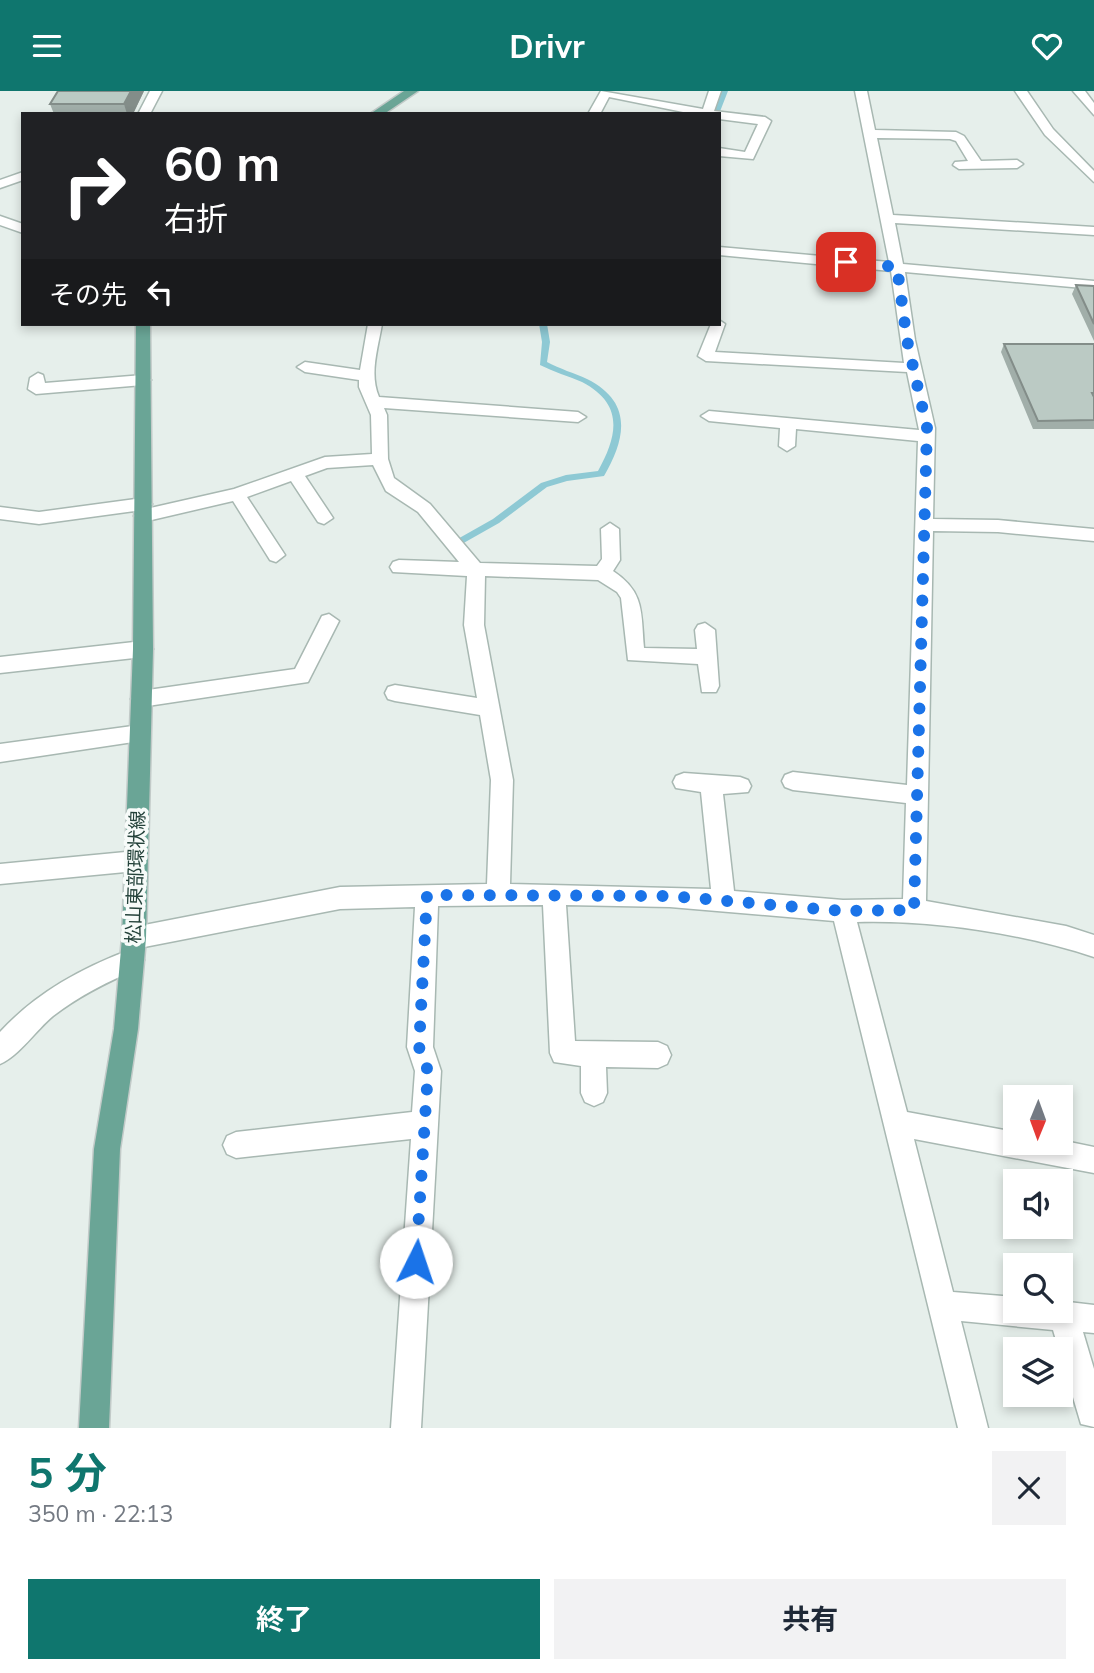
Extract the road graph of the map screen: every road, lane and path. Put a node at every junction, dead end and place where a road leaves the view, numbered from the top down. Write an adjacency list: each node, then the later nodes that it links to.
1 (156, 91): 10 (street)
2 (412, 91): 11 (main road)
3 (715, 91): 14 (street)
4 (861, 91): 16 (street)
5 (1021, 91): 18 (street)
6 (1079, 91): 9 (street)
7 (607, 92): 8 (street); 12 (street)
8 (645, 96): 13 (street)
9 (1094, 111)
10 (145, 112)
11 (379, 112)
12 (595, 112)
13 (702, 112)
14 (710, 112)
15 (721, 115): 17 (street)
16 (870, 134): 22 (street); 26 (street)
17 (721, 152)
18 (1070, 154): 19 (street); 24 (street)
19 (1094, 155)
20 (1017, 164): 22 (street)
21 (960, 165): 22 (street)
22 (977, 165)
23 (21, 177): 25 (street)
24 (1094, 178)
25 (0, 184)
26 (887, 219): 29 (street); 31 (street)
27 (0, 220): 28 (street)
28 (21, 228)
29 (1094, 231)
30 (721, 251): 31 (street)
31 (897, 267): 32 (street); 37 (street)
32 (1094, 285)
33 (143, 326): 40 (main road, 松山東部環状線)
34 (375, 326): 38 (street)
35 (717, 326): 37 (street)
36 (305, 367): 38 (street)
37 (914, 368): 47 (street)
38 (367, 376): 41 (street)
39 (38, 378): 40 (street)
40 (143, 380): 52 (main road, 松山東部環状線)
41 (374, 402): 42 (street); 49 (street)
42 (558, 415): 44 (street); 46 (street)
43 (709, 416): 45 (street)
44 (578, 417)
45 (788, 423): 47 (street); 48 (street)
46 (554, 432)
47 (927, 436): 55 (street)
48 (787, 446)
49 (380, 459): 50 (street); 60 (street)
50 (295, 474): 51 (street); 54 (street)
51 (237, 494): 52 (street); 58 (street)
52 (143, 510): 53 (street); 64 (main road, 松山東部環状線)
53 (0, 513)
54 (324, 518)
55 (924, 525): 57 (street); 77 (street)
56 (610, 529): 61 (street)
57 (1094, 535)
58 (275, 555)
59 (399, 568): 60 (street)
60 (477, 570): 61 (street); 70 (street)
61 (602, 573): 65 (street)
62 (329, 621): 69 (street)
63 (705, 630): 65 (street)
64 (143, 649): 66 (street); 69 (main road, 松山東部環状線)
65 (707, 657): 67 (street)
66 (0, 665)
67 (709, 685)
68 (395, 693): 70 (street)
69 (141, 699): 71 (main road, 松山東部環状線)
70 (489, 708): 80 (street)
71 (140, 733): 72 (street); 78 (main road, 松山東部環状線)
72 (0, 753)
73 (793, 781): 77 (street)
74 (684, 782): 75 (street)
75 (711, 784): 76 (street); 83 (street)
76 (740, 786)
77 (917, 795): 84 (street)
78 (136, 861): 79 (street); 87 (main road, 松山東部環状線)
79 (0, 874)
80 (498, 894): 81 (street); 82 (street)
81 (427, 895): 87 (street); 93 (street)
82 (554, 895): 83 (street); 89 (street)
83 (724, 901): 85 (street)
84 (914, 910): 85 (street); 86 (street)
85 (843, 911): 92 (street)
86 (1094, 946)
87 (133, 949): 88 (street); 102 (main road, 松山東部環状線)
88 (0, 1051)
89 (593, 1053): 90 (street); 91 (street)
90 (658, 1055)
91 (594, 1093)
92 (896, 1123): 95 (street); 96 (street)
93 (425, 1124): 94 (street); 103 (street)
94 (236, 1145)
95 (1094, 1160)
96 (942, 1305): 97 (street); 104 (street)
97 (1003, 1311)
98 (1073, 1318): 99 (street)
99 (1094, 1319)
100 (1066, 1323): 101 (street)
101 (1092, 1413)
102 (94, 1428)
103 (406, 1428)
104 (973, 1428)

